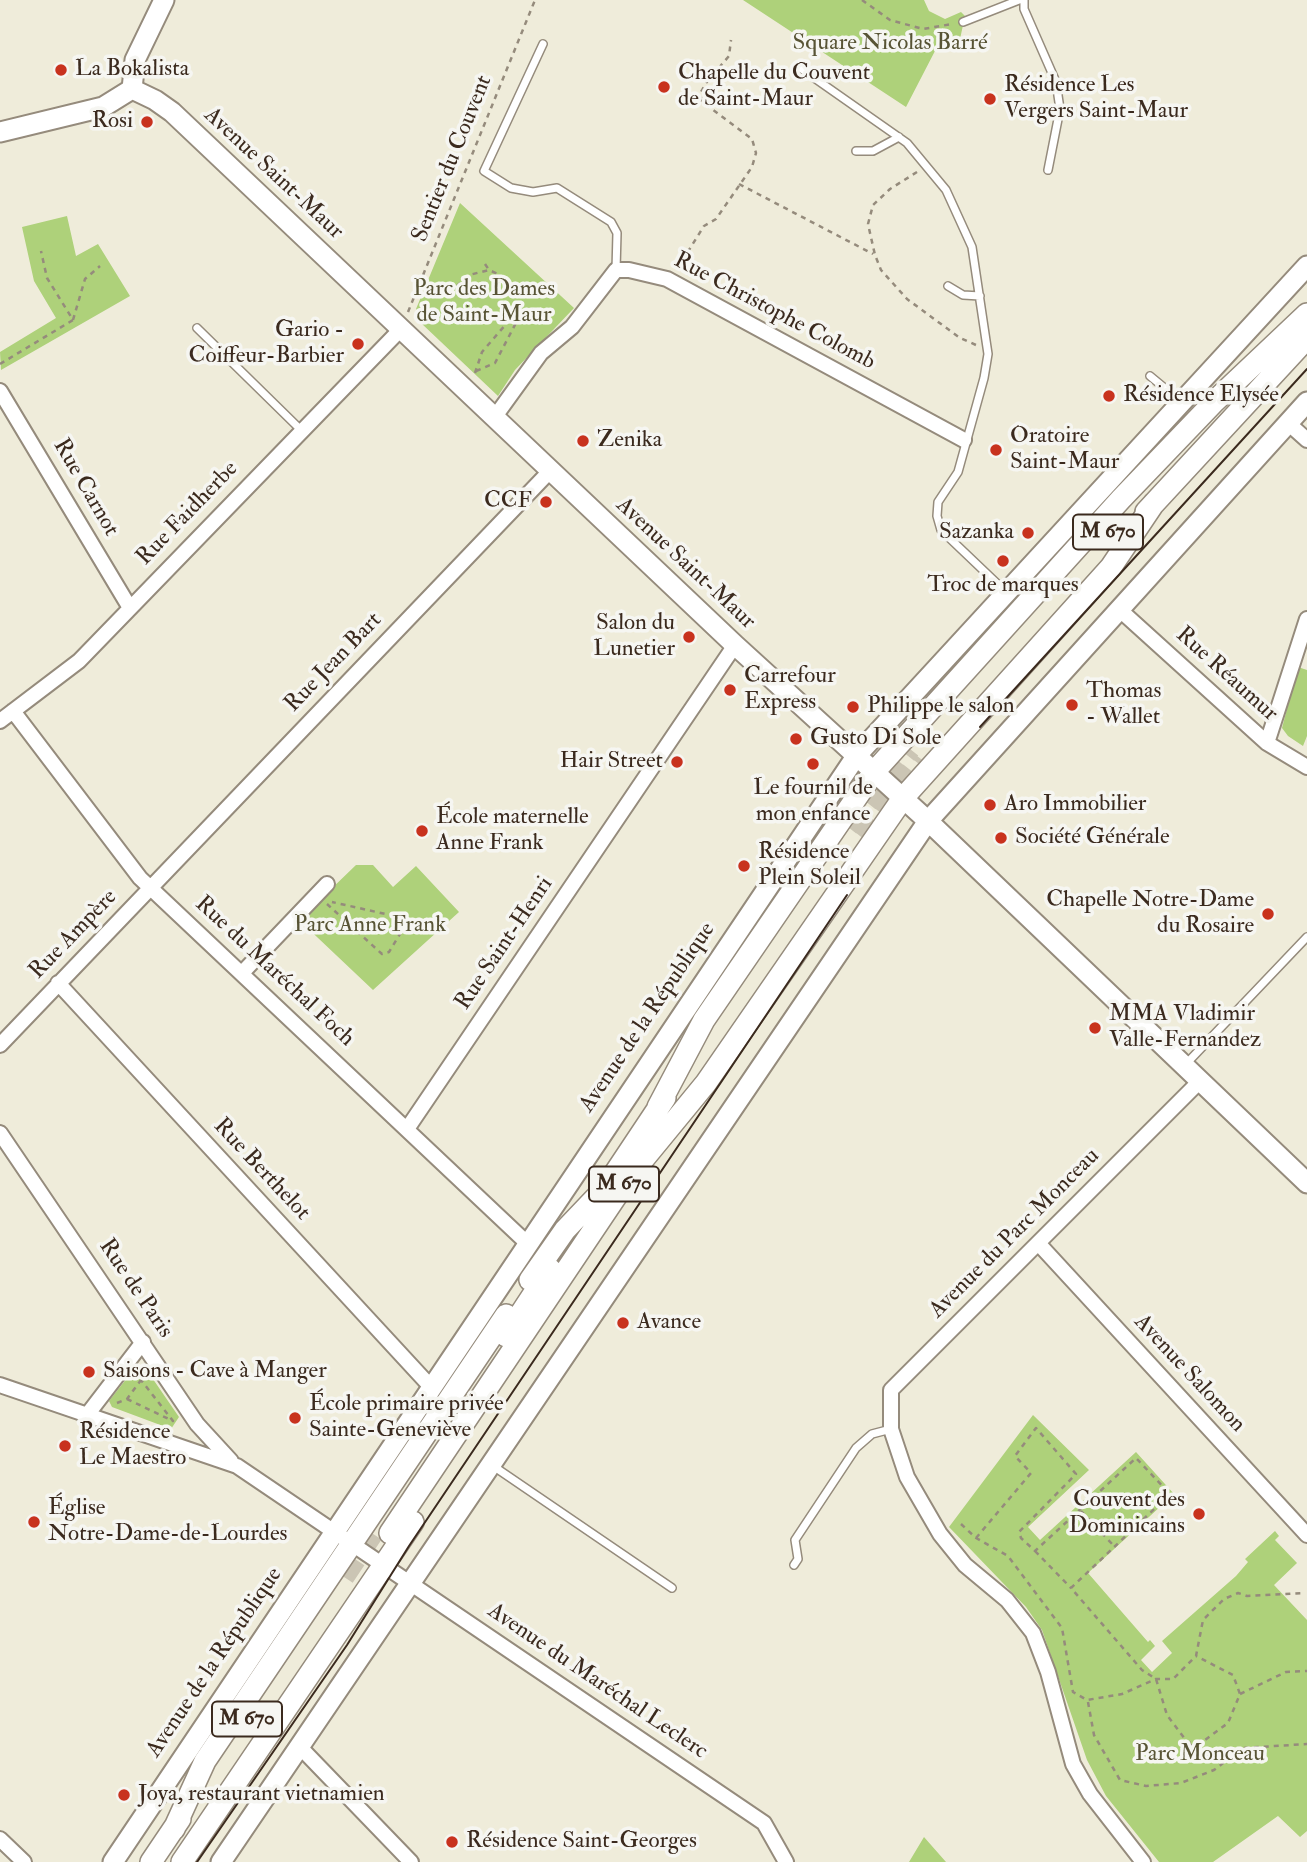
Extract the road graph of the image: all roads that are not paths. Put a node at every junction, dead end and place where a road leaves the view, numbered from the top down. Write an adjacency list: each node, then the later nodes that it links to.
1 (164, 0): 7 (street)
2 (1019, 0): 4 (lane)
3 (1024, 0): 11 (lane)
4 (963, 22)
5 (542, 44): 13 (lane)
6 (800, 68): 9 (lane)
7 (132, 89): 8 (street); 18 (street, Avenue Saint-Maur)
8 (0, 132)
9 (899, 136): 10 (lane); 15 (lane)
10 (856, 151)
11 (1048, 170)
12 (1307, 266): 22 (street, Avenue de la République)
13 (616, 270): 24 (street); 27 (street, Rue Christophe Colomb)
14 (948, 286): 15 (lane)
15 (980, 296): 27 (lane)
16 (1307, 315): 30 (main road, M 670); 41 (main road)
17 (197, 328): 26 (lane)
18 (401, 329): 24 (street, Avenue Saint-Maur); 26 (street, Rue Faidherbe)
19 (1307, 338): 30 (main road, M 670)
20 (1150, 376): 22 (lane)
21 (0, 391): 32 (street, Rue Carnot)
22 (1183, 402): 31 (street, Avenue de la République)
23 (1307, 402): 25 (street)
24 (494, 418): 29 (street, Avenue Saint-Maur)
25 (1288, 423): 28 (street); 33 (street)
26 (301, 430): 32 (street, Rue Faidherbe)
27 (964, 440): 31 (lane)
28 (1307, 440)
29 (551, 470): 35 (street, Avenue Saint-Maur); 45 (street, Rue Jean Bart)
30 (1154, 503): 42 (main road)
31 (1008, 593): 39 (street, Avenue de la République)
32 (130, 608): 36 (street, Rue Faidherbe)
33 (1120, 610): 38 (street, Rue Réaumur); 43 (street)
34 (1307, 619): 38 (street)
35 (735, 645): 39 (street, Avenue Saint-Maur); 53 (street, Rue Saint-Henri)
36 (13, 711): 37 (street, Rue Faidherbe); 45 (street, Rue du Maréchal Foch)
37 (0, 721)
38 (1267, 743): 40 (street, Rue Réaumur)
39 (857, 755): 41 (street, Avenue Saint-Maur); 59 (street, Avenue de la République)
40 (1307, 767)
41 (874, 772): 42 (street, Avenue Saint-Maur); 52 (main road)
42 (903, 799): 43 (street, Avenue Saint-Maur); 55 (main road)
43 (928, 821): 50 (street, Avenue Saint-Maur); 68 (street)
44 (327, 884): 47 (street)
45 (151, 888): 47 (street, Rue du Maréchal Foch); 48 (street, Rue Ampère)
46 (1307, 937): 50 (lane)
47 (242, 973): 53 (street, Rue du Maréchal Foch)
48 (58, 984): 49 (street, Rue Ampère); 63 (street, Rue Berthelot)
49 (0, 1045)
50 (1183, 1067): 51 (street, Avenue Saint-Maur)
51 (1199, 1082): 56 (street, Avenue Saint-Maur); 58 (street, Avenue du Parc Monceau)
52 (658, 1107): 55 (main road, M 670); 57 (main road, M 670)
53 (407, 1129): 59 (street, Rue du Maréchal Foch)
54 (0, 1133): 61 (street, Rue de Paris)
55 (628, 1178): 60 (main road, M 670)
56 (1307, 1184)
57 (606, 1187): 60 (main road, M 670); 72 (main road)
58 (1038, 1243): 65 (street, Avenue du Parc Monceau); 71 (street, Avenue Salomon)
59 (528, 1244): 63 (street, Avenue de la République)
60 (540, 1311): 72 (main road)
61 (143, 1342): 64 (street); 66 (street, Rue de Paris)
62 (0, 1385): 64 (street)
63 (431, 1387): 70 (street, Avenue de la République)
64 (87, 1415): 67 (street)
65 (891, 1429): 73 (lane); 87 (street, Avenue du Parc Monceau)
66 (203, 1432): 67 (street); 69 (street, Rue de Paris)
67 (178, 1448): 69 (street)
68 (492, 1460): 74 (street); 75 (lane)
69 (237, 1466): 70 (street, Avenue du Maréchal Leclerc)
70 (334, 1530): 72 (street, Avenue du Maréchal Leclerc); 80 (street, Avenue de la République)
71 (1307, 1535)
72 (368, 1553): 74 (street, Avenue du Maréchal Leclerc); 77 (main road); 83 (main road)
73 (794, 1565)
74 (411, 1584): 76 (street); 86 (street, Avenue du Maréchal Leclerc)
75 (672, 1588)
76 (299, 1746): 84 (street); 85 (street)
77 (174, 1829): 81 (main road, M 670); 82 (main road, M 670)
78 (0, 1839): 79 (street)
79 (24, 1862)
80 (113, 1862)
81 (151, 1862)
82 (167, 1862)
83 (182, 1862)
84 (221, 1862)
85 (411, 1862)
86 (786, 1862)
87 (1143, 1862)

